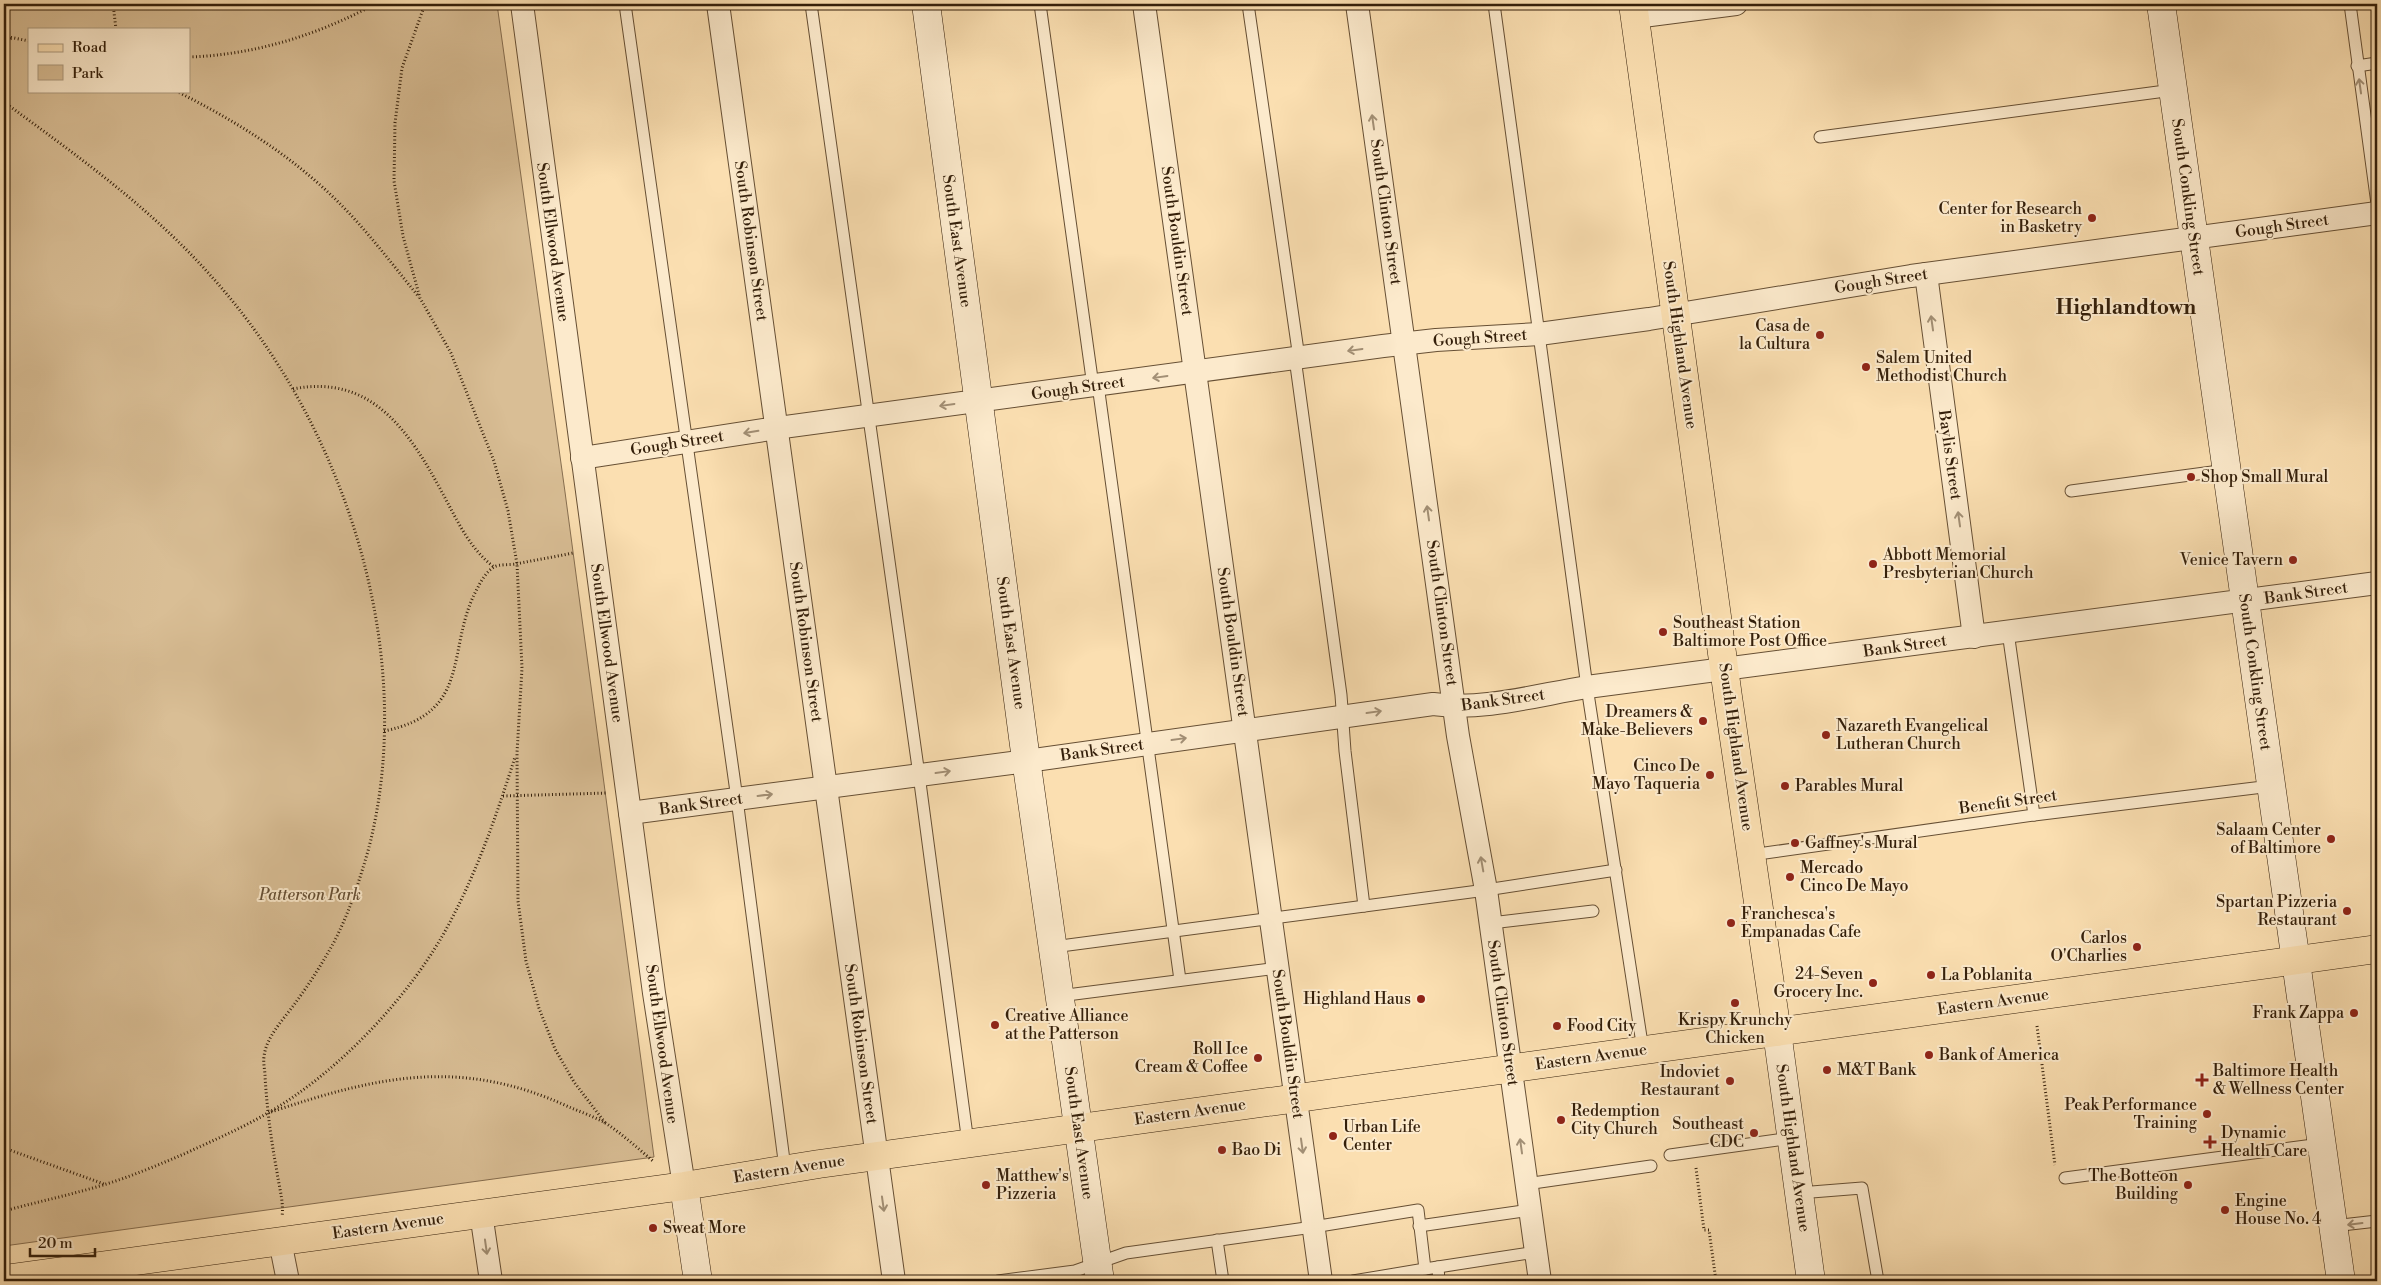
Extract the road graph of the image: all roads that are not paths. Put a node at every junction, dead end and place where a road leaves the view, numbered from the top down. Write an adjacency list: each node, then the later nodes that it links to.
1 (522, 4): 33 (street, South Ellwood Avenue)
2 (626, 4): 32 (lane)
3 (718, 4): 31 (street, South Robinson Street)
4 (810, 4): 30 (lane)
5 (926, 4): 29 (street, South East Avenue)
6 (1040, 4): 28 (lane)
7 (1144, 4): 27 (street, South Bouldin Street)
8 (1248, 4): 26 (lane)
9 (1357, 4): 25 (street, South Clinton Street, one-way to 9)
10 (1494, 4): 24 (lane)
11 (1736, 4): 14 (street)
12 (2161, 4): 17 (street, South Conkling Street)
13 (2350, 4): 16 (lane)
14 (1634, 10): 23 (main road, South Highland Avenue)
15 (2377, 63): 16 (lane)
16 (2357, 66): 19 (lane, one-way to 16)
17 (2173, 90): 18 (lane); 21 (street, South Conkling Street)
18 (1820, 137)
19 (2377, 204)
20 (2377, 213): 21 (street, Gough Street)
21 (2194, 238): 22 (street, Gough Street); 34 (street, South Conkling Street)
22 (1926, 274): 23 (street, Gough Street); 39 (street, Baylis Street, one-way to 22)
23 (1676, 314): 24 (street, Gough Street); 40 (main road, South Highland Avenue)
24 (1539, 334): 25 (street, Gough Street); 41 (lane)
25 (1404, 344): 26 (street, Gough Street, one-way to 26); 42 (street, South Clinton Street, one-way to 25)
26 (1297, 358): 27 (street, Gough Street); 43 (lane)
27 (1196, 372): 28 (street, Gough Street, one-way to 28); 44 (street, South Bouldin Street)
28 (1095, 385): 29 (street, Gough Street); 45 (lane)
29 (979, 401): 30 (street, Gough Street, one-way to 30); 46 (street, South East Avenue)
30 (868, 416): 31 (street, Gough Street); 47 (lane)
31 (777, 428): 32 (street, Gough Street, one-way to 32); 49 (street, South Robinson Street)
32 (687, 442): 33 (street, Gough Street); 50 (lane)
33 (582, 458): 51 (street, South Ellwood Avenue)
34 (2226, 470): 35 (lane); 37 (street, South Conkling Street)
35 (2071, 490)
36 (2377, 583): 37 (street, Bank Street)
37 (2245, 602): 38 (street, Bank Street); 48 (street, South Conkling Street)
38 (2008, 632): 39 (street, Bank Street); 52 (lane)
39 (1974, 637): 40 (street, Bank Street)
40 (1725, 670): 41 (street, Bank Street); 53 (main road, South Highland Avenue)
41 (1587, 687): 42 (street, Bank Street); 54 (lane)
42 (1455, 707): 43 (street, Bank Street, one-way to 42); 55 (street, South Clinton Street, one-way to 42)
43 (1343, 716): 44 (street, Bank Street); 56 (lane)
44 (1245, 730): 45 (street, Bank Street, one-way to 44); 58 (street, South Bouldin Street)
45 (1148, 744): 46 (street, Bank Street); 60 (lane)
46 (1026, 761): 47 (street, Bank Street, one-way to 46); 61 (street, South East Avenue)
47 (919, 775): 49 (street, Bank Street); 73 (lane)
48 (2271, 786): 52 (lane, Benefit Street); 63 (street, South Conkling Street)
49 (826, 787): 50 (street, Bank Street, one-way to 49); 76 (street, South Robinson Street)
50 (737, 799): 51 (street, Bank Street); 78 (lane)
51 (630, 813): 81 (street, South Ellwood Avenue)
52 (2034, 815): 53 (lane, Benefit Street)
53 (1751, 855): 67 (main road, South Highland Avenue)
54 (1616, 870): 55 (lane); 68 (lane)
55 (1486, 890): 56 (lane); 59 (street, South Clinton Street)
56 (1364, 906): 58 (lane)
57 (1593, 911): 59 (lane)
58 (1271, 919): 60 (lane); 64 (street, South Bouldin Street)
59 (1491, 923): 69 (street, South Clinton Street)
60 (1174, 931): 61 (lane); 65 (lane)
61 (1053, 947): 66 (street, South East Avenue)
62 (2377, 949): 63 (main road, Eastern Avenue)
63 (2296, 960): 67 (main road, Eastern Avenue); 74 (street, South Conkling Street)
64 (1278, 968): 65 (lane); 70 (street, South Bouldin Street)
65 (1180, 980): 66 (lane)
66 (1060, 996): 71 (street, South East Avenue)
67 (1777, 1032): 68 (main road, Eastern Avenue); 72 (street, South Highland Avenue)
68 (1643, 1050): 69 (main road, Eastern Avenue)
69 (1510, 1068): 70 (main road, Eastern Avenue); 80 (street, South Clinton Street, one-way to 69)
70 (1296, 1098): 71 (main road, Eastern Avenue); 88 (street, South Bouldin Street, one-way to 88)
71 (1078, 1128): 73 (main road, Eastern Avenue); 94 (street, South East Avenue)
72 (1792, 1138): 75 (lane); 82 (street, South Highland Avenue)
73 (968, 1143): 76 (main road, Eastern Avenue)
74 (2322, 1144): 79 (lane); 87 (street, South Conkling Street)
75 (1670, 1155)
76 (877, 1156): 78 (main road, Eastern Avenue); 100 (street, South Robinson Street, one-way to 100)
77 (1651, 1166): 80 (lane)
78 (785, 1168): 81 (main road, Eastern Avenue)
79 (2060, 1175)
80 (1526, 1184): 83 (street, South Clinton Street)
81 (684, 1186): 84 (main road, Eastern Avenue); 99 (street, South Ellwood Avenue)
82 (1799, 1193): 107 (street, South Highland Avenue); 108 (lane)
83 (1530, 1210): 86 (lane); 91 (street, South Clinton Street)
84 (481, 1213): 90 (main road, Eastern Avenue); 98 (street, one-way to 98)
85 (2377, 1221): 87 (lane, one-way to 87)
86 (1419, 1226): 88 (lane); 93 (lane)
87 (2333, 1226): 109 (street, South Conkling Street)
88 (1314, 1227): 89 (lane); 103 (street, South Bouldin Street)
89 (1217, 1240): 94 (lane); 102 (lane)
90 (280, 1241): 95 (main road, Eastern Avenue); 97 (street)
91 (1536, 1252): 92 (lane); 106 (street, South Clinton Street)
92 (1438, 1267): 93 (lane); 105 (lane)
93 (1424, 1269): 104 (lane)
94 (1098, 1272): 101 (lane)
95 (88, 1274): 96 (main road, Eastern Avenue)
96 (4, 1279)
97 (288, 1281)
98 (491, 1281)
99 (698, 1281)
100 (894, 1281)
101 (998, 1281)
102 (1223, 1281)
103 (1321, 1281)
104 (1353, 1281)
105 (1439, 1281)
106 (1540, 1281)
107 (1811, 1281)
108 (1878, 1281)
109 (2340, 1281)

